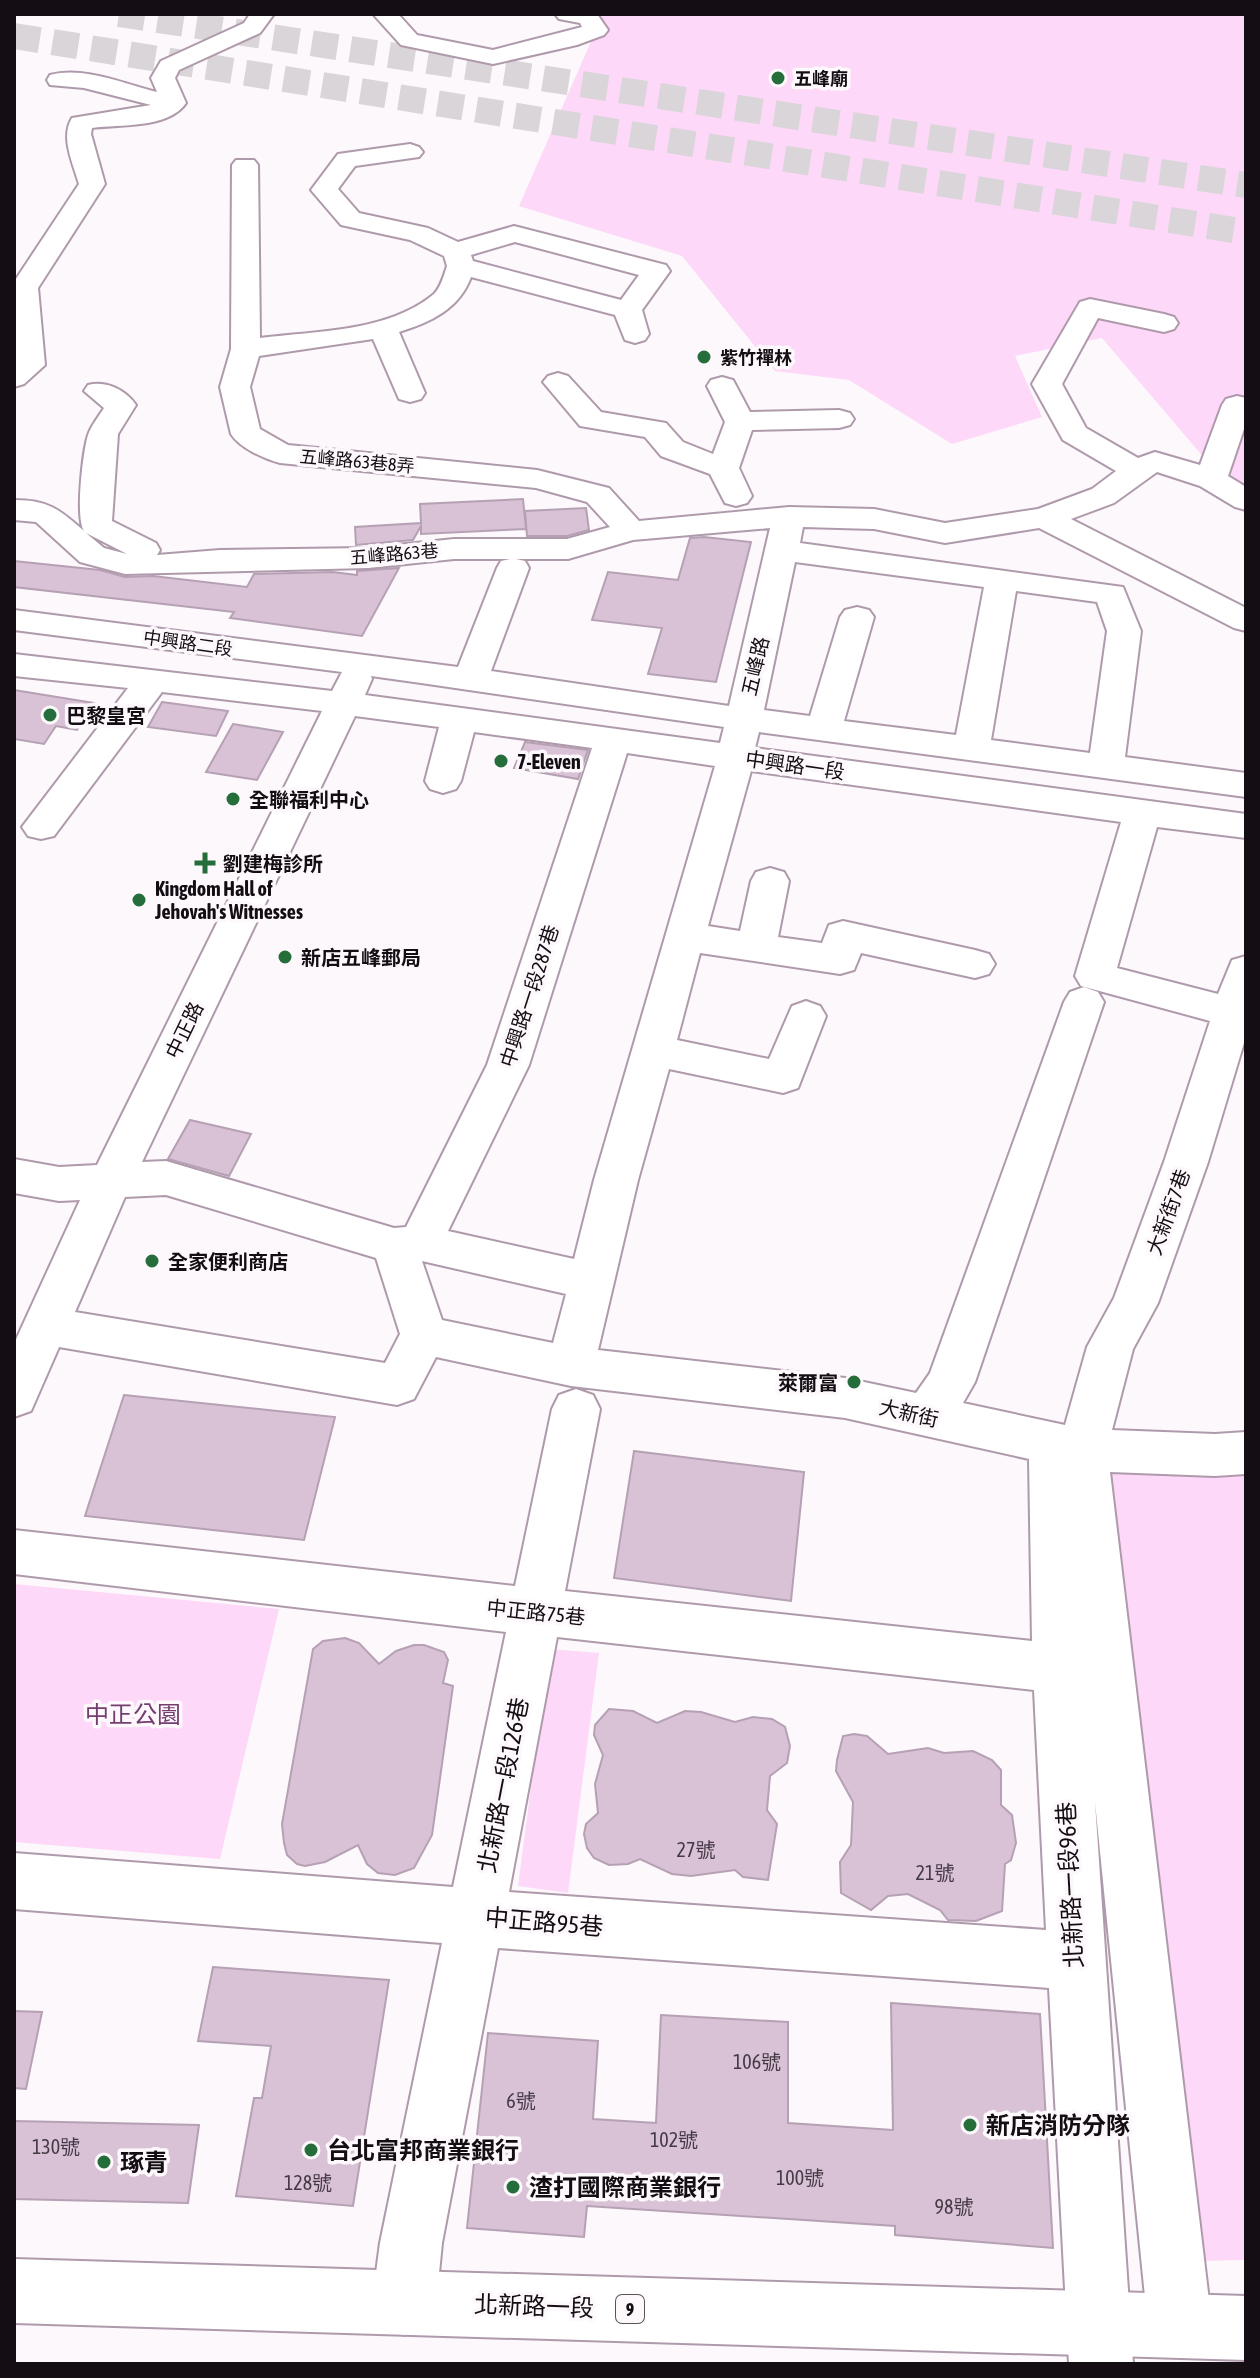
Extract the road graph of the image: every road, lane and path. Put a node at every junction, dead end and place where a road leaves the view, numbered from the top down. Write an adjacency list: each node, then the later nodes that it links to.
1 (262, 14): 5 (street)
2 (385, 14): 3 (street)
3 (567, 14)
4 (59, 80): 5 (street)
5 (174, 103): 12 (street)
6 (410, 152): 8 (street)
7 (245, 165): 11 (street, 五峰路63巷8弄)
8 (458, 258): 8 (street); 10 (street)
9 (1164, 323): 21 (street)
10 (384, 329): 11 (street); 16 (street)
11 (246, 349): 27 (street, 五峰路63巷8弄)
12 (14, 378)
13 (558, 382): 20 (street)
14 (722, 386): 19 (street)
15 (99, 391): 29 (street)
16 (410, 393)
17 (1237, 405): 22 (street)
18 (839, 419): 19 (street)
19 (740, 422): 20 (street)
20 (723, 468): 26 (street)
21 (1137, 470): 22 (street); 25 (street)
22 (1211, 479): 23 (street)
23 (1246, 500)
24 (14, 510): 29 (street, 五峰路63巷)
25 (1044, 518): 28 (street); 34 (street)
26 (739, 521): 27 (street, 五峰路63巷); 28 (street, 五峰路63巷)
27 (631, 531): 29 (street, 五峰路63巷)
28 (785, 534): 31 (street); 41 (street, 五峰路)
29 (166, 565)
30 (513, 568): 37 (street)
31 (1002, 579): 43 (street); 44 (street)
32 (857, 617): 40 (street)
33 (14, 620): 38 (street, 中興路二段)
34 (1246, 621)
35 (14, 665): 36 (street, 中興路二段)
36 (153, 679): 38 (street, 中興路二段); 49 (street)
37 (471, 679): 38 (street, 中興路一段); 41 (street, 中興路一段)
38 (352, 684): 39 (street, 中興路一段); 60 (street, 中正路)
39 (460, 717): 42 (street, 中興路一段); 45 (street)
40 (824, 730): 41 (street, 中興路一段); 43 (street, 中興路一段)
41 (739, 738): 42 (street, 中興路一段); 47 (street, 中興路一段); 51 (street, 五峰路)
42 (613, 739): 61 (street, 中興路一段287巷)
43 (971, 750): 44 (street, 中興路一段)
44 (1106, 766): 46 (street, 中興路一段)
45 (443, 781)
46 (1246, 785)
47 (1142, 813): 48 (street, 中興路一段); 56 (street)
48 (1246, 826)
49 (41, 827)
50 (770, 881): 52 (street)
51 (687, 937): 52 (street); 58 (street, 五峰路)
52 (755, 947): 53 (street)
53 (975, 964)
54 (1246, 970): 56 (street, 大新街7巷)
55 (1084, 1002): 67 (street)
56 (1234, 1013): 68 (street, 大新街7巷)
57 (806, 1016): 58 (street)
58 (653, 1050): 62 (street, 五峰路)
59 (14, 1176): 60 (street)
60 (111, 1181): 61 (street); 63 (street, 中正路)
61 (407, 1244): 62 (street); 64 (street)
62 (590, 1281): 65 (street, 五峰路)
63 (46, 1326): 64 (street); 66 (street, 中正路)
64 (424, 1335): 65 (street, 大新街)
65 (574, 1387): 67 (street, 大新街); 71 (street, 北新路一段126巷)
66 (14, 1397)
67 (926, 1417): 68 (street, 大新街)
68 (1068, 1448): 69 (street, 大新街); 72 (street, 北新路一段96巷); 78 (street)
69 (1246, 1453)
70 (14, 1552): 71 (street, 中正路75巷)
71 (538, 1612): 72 (street, 中正路75巷); 74 (street, 北新路一段126巷)
72 (1059, 1668): 75 (street, 北新路一段96巷)
73 (14, 1881): 74 (street, 中正路95巷)
74 (477, 1916): 75 (street, 中正路95巷); 77 (street, 北新路一段126巷)
75 (1074, 1961): 80 (street, 北新路一段96巷)
76 (14, 2291): 77 (street, 北新路一段 / 9)
77 (404, 2303): 80 (street, 北新路一段 / 9)
78 (1180, 2326): 79 (street, 北新路一段 / 9); 80 (street, 北新路一段 / 9)
79 (1246, 2328)
80 (1099, 2344)

